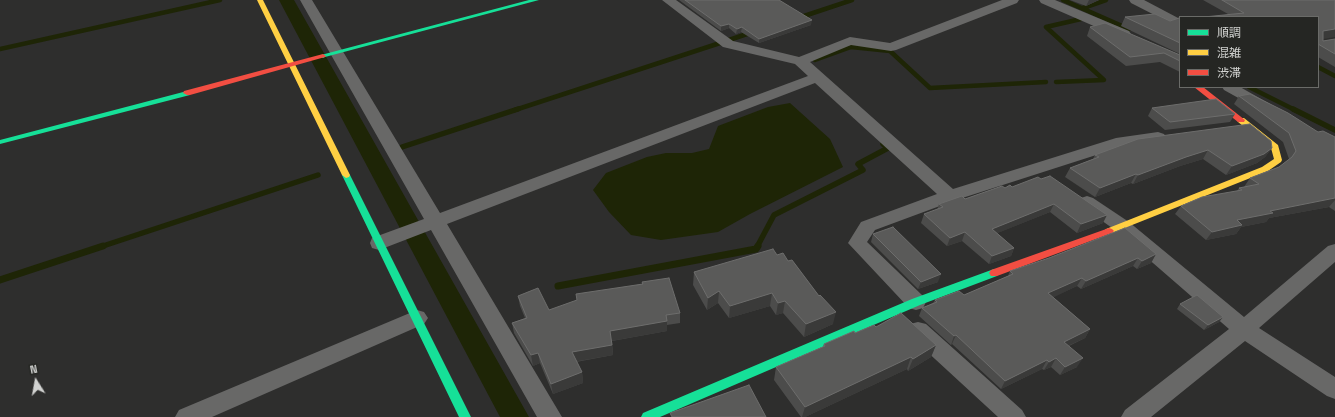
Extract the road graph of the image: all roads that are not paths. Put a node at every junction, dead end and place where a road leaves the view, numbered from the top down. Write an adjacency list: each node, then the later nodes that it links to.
1 (260, 0): 12 (street)
2 (306, 0): 10 (street)
3 (536, 0): 10 (street)
4 (668, 0): 11 (street)
5 (1013, 0): 11 (street)
6 (1045, 0): 9 (street)
7 (1135, 0): 8 (street)
8 (1179, 23)
9 (1132, 38)
10 (333, 54): 12 (street); 23 (street)
11 (800, 61): 13 (street)
12 (292, 65): 20 (street); 25 (street)
13 (817, 77): 22 (street); 23 (street)
14 (1199, 88): 17 (street)
15 (1231, 88): 16 (street)
16 (1279, 114)
17 (1248, 126): 18 (street); 24 (street)
18 (1224, 129)
19 (1178, 135): 21 (street)
20 (0, 142)
21 (1039, 169): 22 (street); 24 (street)
22 (950, 196): 27 (street)
23 (431, 223): 25 (street); 33 (street)
24 (1122, 226): 27 (street); 29 (street)
25 (388, 239): 28 (street)
26 (1335, 251): 29 (street)
27 (906, 306): 34 (street); 35 (street)
28 (416, 318): 31 (street); 32 (street)
29 (1244, 329): 30 (street); 36 (street)
30 (1335, 389)
31 (187, 417)
32 (465, 417)
33 (550, 417)
34 (647, 417)
35 (1014, 417)
36 (1133, 417)

